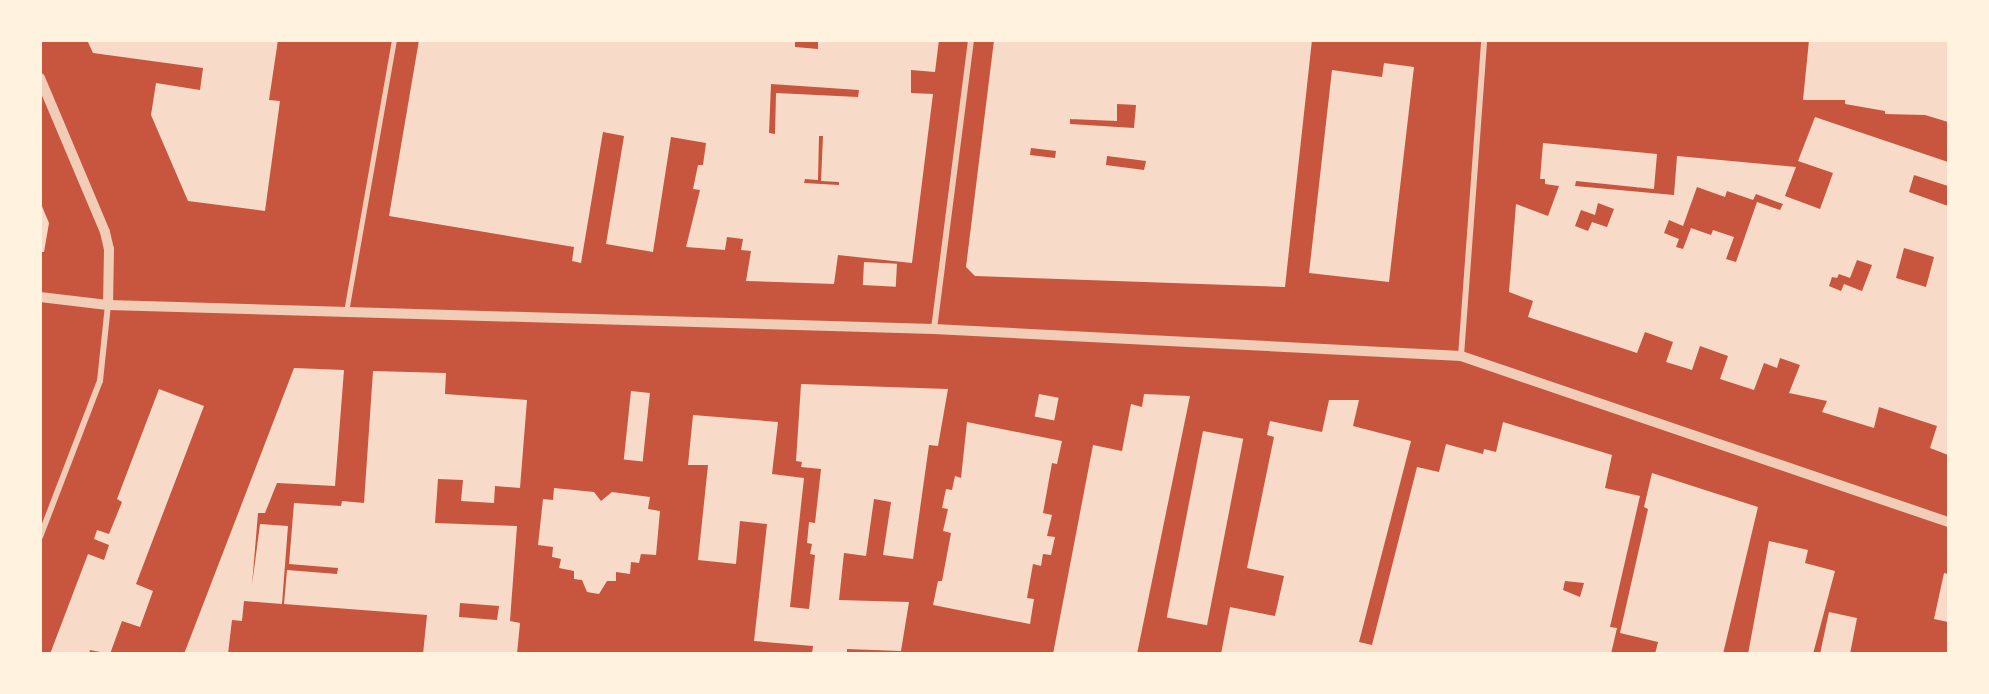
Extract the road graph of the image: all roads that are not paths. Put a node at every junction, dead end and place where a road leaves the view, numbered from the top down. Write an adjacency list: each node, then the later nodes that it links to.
1 (394, 40): 7 (lane)
2 (971, 40): 8 (street)
3 (1484, 40): 9 (street)
4 (40, 78): 6 (street)
5 (40, 297): 6 (street)
6 (108, 305): 7 (street); 11 (street)
7 (346, 312): 8 (street)
8 (934, 329): 9 (street)
9 (1461, 356): 10 (street)
10 (1948, 522)
11 (40, 537)

